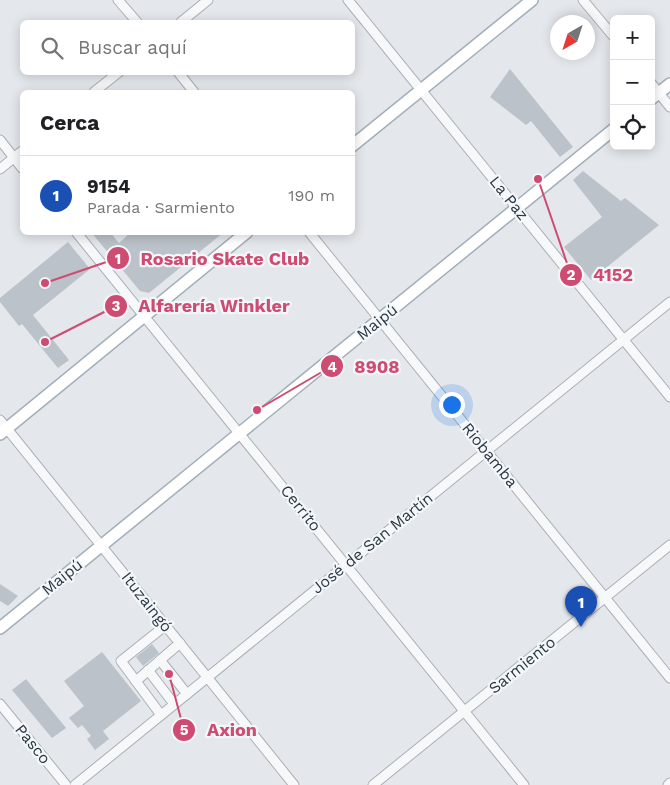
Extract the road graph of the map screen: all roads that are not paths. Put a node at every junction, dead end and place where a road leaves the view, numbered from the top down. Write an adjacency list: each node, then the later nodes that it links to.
1 (118, 0): 6 (street)
2 (208, 0): 7 (street)
3 (348, 0): 14 (street, La Paz)
4 (532, 0): 14 (main road)
5 (583, 0): 8 (street)
6 (135, 20)
7 (183, 20)
8 (610, 32)
9 (115, 75): 12 (street)
10 (180, 75): 13 (street)
11 (670, 84): 15 (main road)
12 (96, 90)
13 (192, 90)
14 (421, 90): 20 (main road); 25 (street, La Paz)
15 (655, 92)
16 (655, 93): 17 (street)
17 (670, 106)
18 (610, 132): 25 (main road, Maipú)
19 (0, 140): 22 (street)
20 (355, 144)
21 (20, 153): 22 (street)
22 (14, 158): 23 (street); 24 (street)
23 (20, 166)
24 (0, 169)
25 (517, 208): 31 (main road, Maipú); 32 (street, La Paz)
26 (78, 235): 30 (street, Cerrito)
27 (243, 235): 30 (main road)
28 (311, 235): 31 (street, Riobamba)
29 (670, 302): 32 (street, José de San Martín)
30 (145, 316): 34 (main road); 35 (street, Cerrito)
31 (380, 320): 35 (main road, Maipú); 36 (street, Riobamba)
32 (623, 340): 33 (street, La Paz); 36 (street, José de San Martín)
33 (670, 397)
34 (2, 427): 37 (street, Ituzaingó)
35 (240, 433): 37 (main road, Maipú); 39 (street, Cerrito)
36 (486, 451): 39 (street, José de San Martín); 40 (street, Riobamba)
37 (102, 545): 41 (street, Ituzaingó); 42 (main road, Maipú)
38 (670, 545): 40 (street, Sarmiento)
39 (346, 565): 46 (street, José de San Martín); 52 (street, Cerrito)
40 (605, 598): 47 (street, Riobamba); 52 (street, Sarmiento)
41 (166, 625): 43 (street, Ituzaingó); 48 (street)
42 (0, 628)
43 (180, 643): 44 (street); 46 (street, Ituzaingó)
44 (160, 660): 45 (street); 49 (street)
45 (148, 670): 48 (street); 51 (street)
46 (207, 677): 49 (street, José de San Martín); 56 (street, Ituzaingó)
47 (670, 678)
48 (136, 681): 53 (street)
49 (187, 694): 51 (street, José de San Martín)
50 (0, 704): 54 (street, Pasco)
51 (174, 704): 53 (street, José de San Martín)
52 (464, 711): 57 (street, Sarmiento); 58 (street, Cerrito)
53 (161, 715): 55 (street, José de San Martín)
54 (66, 785)
55 (75, 785)
56 (294, 785)
57 (373, 785)
58 (524, 785)

